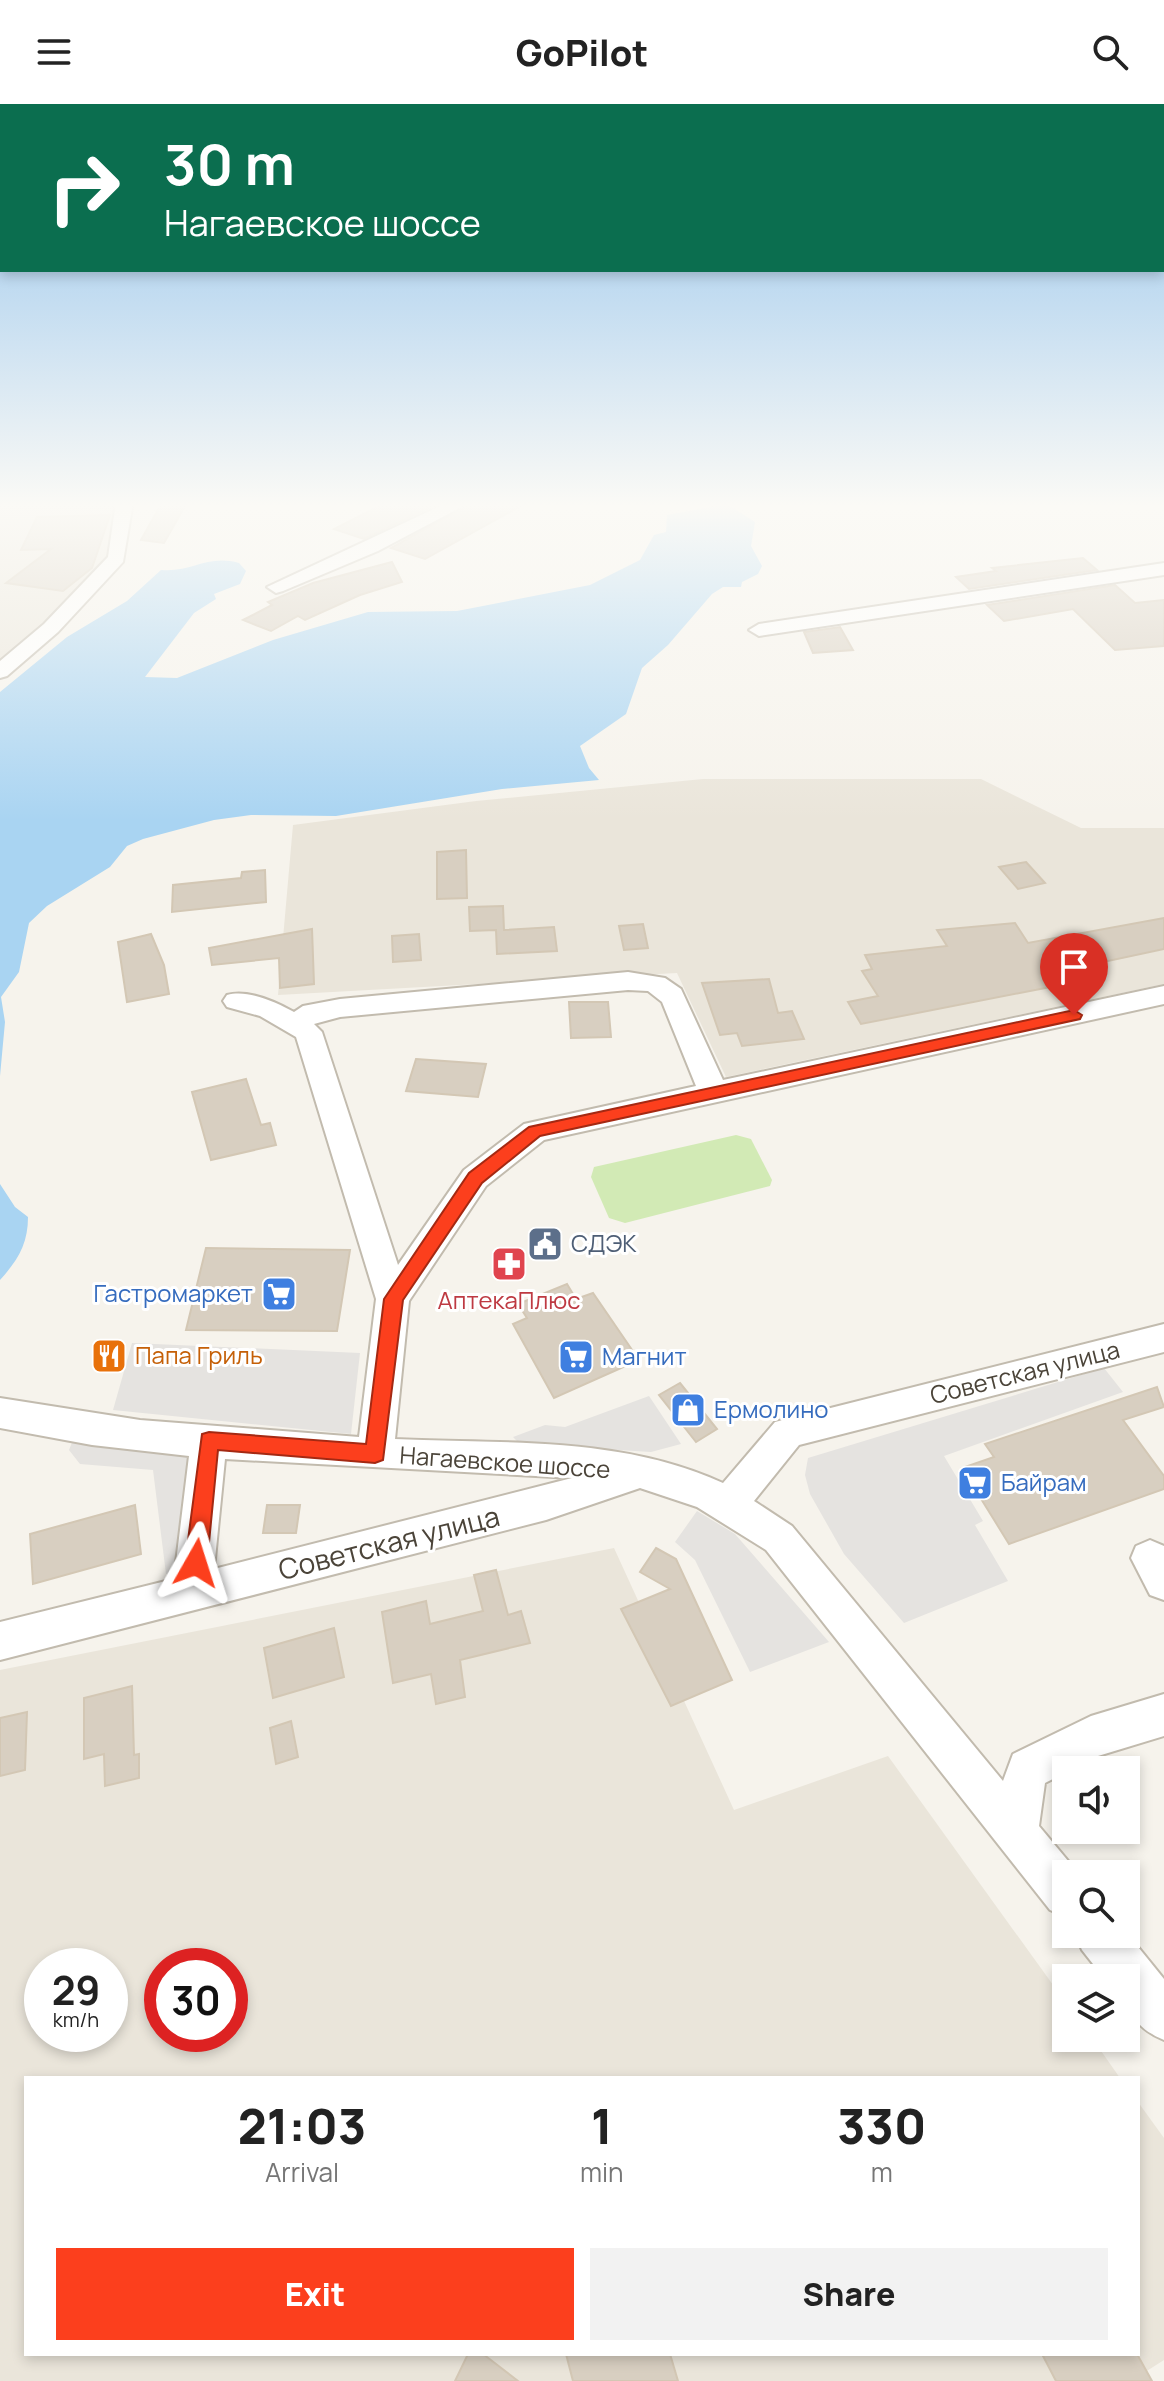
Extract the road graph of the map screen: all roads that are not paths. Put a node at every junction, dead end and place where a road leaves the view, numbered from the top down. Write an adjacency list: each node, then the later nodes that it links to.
1 (70, 608): 4 (street)
2 (903, 608): 3 (street)
3 (759, 630)
4 (0, 672)
5 (1164, 995): 8 (street)
6 (237, 1001): 7 (street)
7 (294, 1024): 8 (street); 9 (street)
8 (714, 1094): 9 (street)
9 (393, 1299): 13 (street)
10 (1164, 1338): 15 (street, Советская улица)
11 (0, 1413): 12 (street, Нагаевское шоссе)
12 (209, 1440): 13 (street, Нагаевское шоссе); 16 (street)
13 (375, 1454): 14 (street, Нагаевское шоссе)
14 (637, 1473): 15 (street, Нагаевское шоссе); 16 (street, Советская улица)
15 (729, 1504): 19 (street, Нагаевское шоссе)
16 (192, 1594): 17 (street, Советская улица)
17 (0, 1641)
18 (1164, 1715): 19 (street)
19 (1017, 1833): 20 (street, Нагаевское шоссе)
20 (1052, 1877)
21 (1109, 1948): 22 (street)
22 (1164, 2016)

